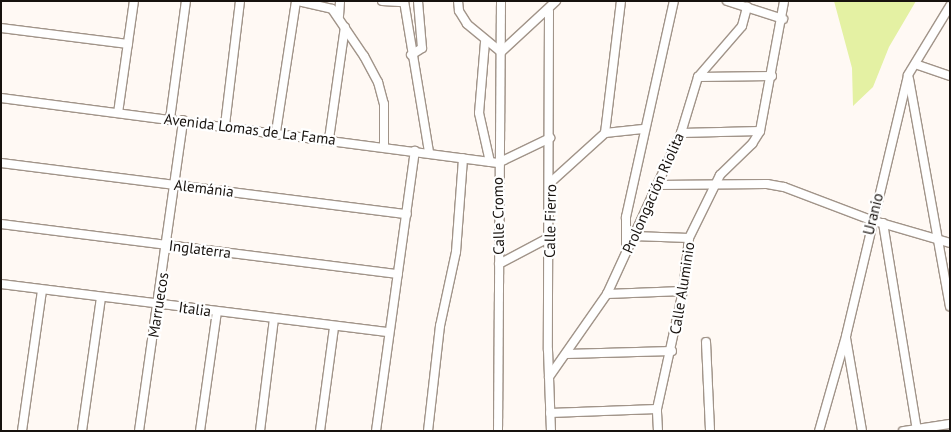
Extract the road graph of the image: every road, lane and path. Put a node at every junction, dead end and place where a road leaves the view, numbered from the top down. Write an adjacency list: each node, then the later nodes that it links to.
1 (134, 1): 24 (street)
2 (186, 1): 34 (street)
3 (240, 1): 36 (street)
4 (297, 1): 19 (street); 39 (street)
5 (340, 1): 19 (street)
6 (382, 1): 15 (street)
7 (418, 1): 26 (street)
8 (458, 1): 23 (street)
9 (501, 1): 25 (street, Calle Cromo)
10 (556, 1): 18 (street)
11 (621, 1): 41 (street)
12 (674, 1): 37 (street)
13 (727, 1): 17 (street)
14 (784, 1): 20 (street, Calle Aluminio)
15 (404, 2): 26 (street)
16 (950, 6): 27 (street, Uranio)
17 (747, 7): 20 (street); 31 (street, Prolongación Riolita)
18 (549, 11): 25 (street); 42 (street, Calle Fierro)
19 (339, 16): 21 (street)
20 (783, 20): 29 (street, Calle Aluminio)
21 (345, 27): 43 (street); 44 (street)
22 (1, 28): 24 (street)
23 (485, 42): 25 (street); 48 (street)
24 (128, 44): 33 (street)
25 (500, 52): 48 (street, Calle Cromo)
26 (411, 55): 46 (street)
27 (915, 64): 28 (street, Uranio); 30 (street)
28 (908, 75): 55 (street, Uranio); 61 (street)
29 (772, 76): 31 (street); 38 (street, Calle Aluminio)
30 (950, 76)
31 (698, 77): 40 (street, Prolongación Riolita)
32 (1, 98): 33 (street, Avenida Lomas de La Fama)
33 (118, 113): 34 (street, Avenida Lomas de La Fama)
34 (170, 119): 35 (street, Avenida Lomas de La Fama)
35 (183, 120): 36 (street, Avenida Lomas de La Fama); 51 (street, Marruecos)
36 (225, 125): 39 (street, Avenida Lomas de La Fama)
37 (643, 129): 41 (street); 64 (street)
38 (760, 131): 40 (street); 53 (street, Calle Aluminio)
39 (276, 132): 43 (street, Avenida Lomas de La Fama)
40 (681, 133): 52 (street, Prolongación Riolita)
41 (605, 134): 50 (street)
42 (550, 138): 48 (street); 50 (street, Calle Fierro)
43 (329, 139): 44 (street, Avenida Lomas de La Fama)
44 (384, 146): 45 (street, Avenida Lomas de La Fama)
45 (415, 151): 46 (street, Avenida Lomas de La Fama); 54 (street)
46 (429, 152): 47 (street, Avenida Lomas de La Fama)
47 (463, 158): 48 (street, Avenida Lomas de La Fama); 94 (street)
48 (494, 162): 65 (street, Calle Cromo)
49 (1, 163): 51 (street, Alemánia)
50 (551, 182): 59 (street, Calle Fierro)
51 (176, 184): 54 (street, Alemánia); 63 (street, Marruecos)
52 (657, 184): 53 (street); 58 (street, Prolongación Riolita)
53 (712, 186): 55 (street); 60 (street, Calle Aluminio)
54 (407, 214): 66 (street)
55 (871, 220): 56 (street); 78 (street, Uranio)
56 (883, 223): 61 (street); 86 (street)
57 (1, 224): 63 (street, Inglaterra)
58 (633, 236): 60 (street); 64 (street, Prolongación Riolita)
59 (550, 237): 65 (street); 82 (street, Calle Fierro)
60 (689, 238): 69 (street, Calle Aluminio)
61 (938, 240): 62 (street); 73 (street)
62 (950, 243)
63 (168, 245): 66 (street, Inglaterra); 72 (street, Marruecos)
64 (626, 252): 70 (street, Prolongación Riolita)
65 (498, 264): 95 (street, Calle Cromo)
66 (398, 274): 77 (street)
67 (1, 284): 68 (street, Italia)
68 (42, 290): 71 (street, Italia); 87 (street)
69 (684, 291): 70 (street); 80 (street, Calle Aluminio)
70 (606, 294): 81 (street, Prolongación Riolita)
71 (100, 298): 72 (street, Italia); 88 (street)
72 (158, 303): 74 (street, Italia); 89 (street, Marruecos)
73 (950, 306)
74 (217, 312): 75 (street, Italia); 90 (street)
75 (274, 319): 76 (street, Italia); 91 (street)
76 (334, 327): 77 (street, Italia); 92 (street)
77 (389, 332): 93 (street)
78 (846, 336): 99 (street, Uranio); 100 (street)
79 (706, 342): 98 (street)
80 (672, 351): 81 (street); 83 (street, Calle Aluminio)
81 (566, 354): 82 (street, Prolongación Riolita)
82 (549, 377): 84 (street, Calle Fierro)
83 (657, 408): 84 (street); 97 (street, Calle Aluminio)
84 (550, 413): 96 (street, Calle Fierro)
85 (950, 424): 86 (street)
86 (916, 430): 101 (street)
87 (22, 431)
88 (82, 431)
89 (139, 431)
90 (200, 431)
91 (260, 431)
92 (320, 431)
93 (376, 431)
94 (428, 431)
95 (498, 431)
96 (551, 431)
97 (658, 431)
98 (710, 431)
99 (818, 431)
100 (862, 431)
101 (903, 431)

